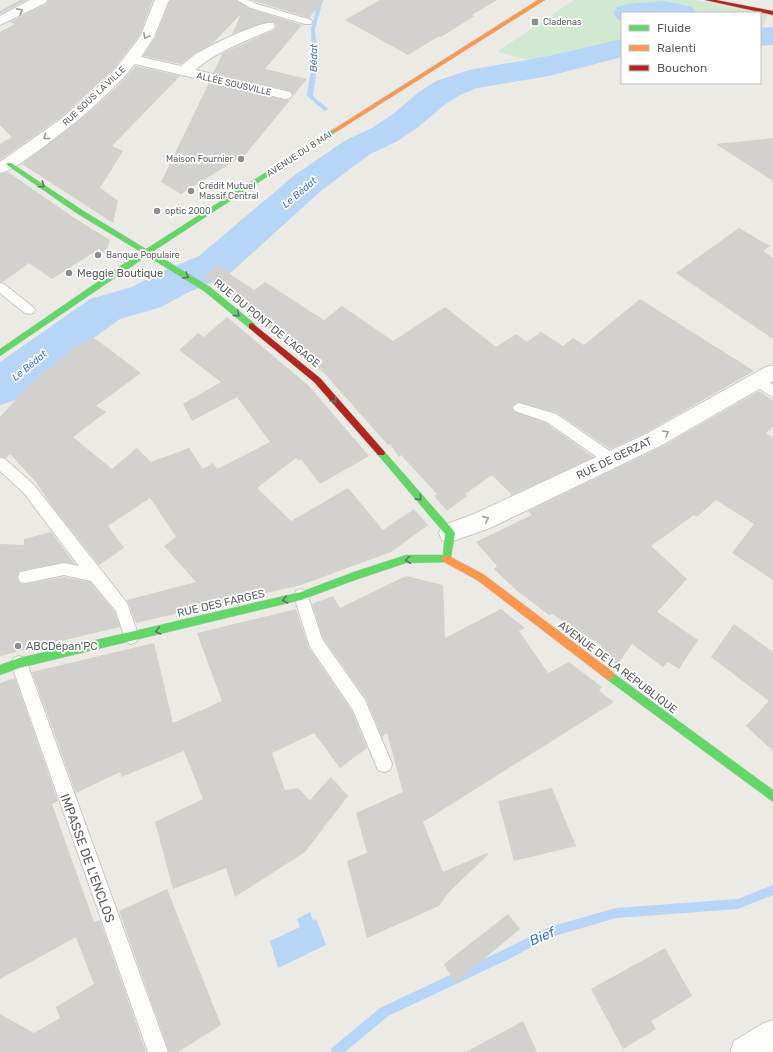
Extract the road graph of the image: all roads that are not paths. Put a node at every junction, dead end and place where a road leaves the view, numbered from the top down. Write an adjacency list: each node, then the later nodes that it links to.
1 (40, 0): 9 (street, one-way to 1)
2 (162, 0): 12 (street, RUE SOUS LA VILLE, one-way to 12)
3 (241, 0): 10 (lane)
4 (542, 0): 16 (street, AVENUE DU 8 MAI)
5 (708, 0): 8 (street)
6 (747, 0): 7 (street)
7 (773, 4)
8 (773, 13)
9 (0, 21)
10 (308, 22)
11 (268, 26): 13 (street, ALLÉE SOUSVILLE)
12 (131, 59): 13 (street, ALLÉE SOUSVILLE); 15 (street, RUE SOUS LA VILLE, one-way to 15)
13 (183, 72): 14 (street, ALLÉE SOUSVILLE)
14 (285, 95)
15 (5, 166): 16 (street, RUE DU PONT DE L'AGAGE, one-way to 16)
16 (146, 252): 19 (street, AVENUE DU 8 MAI); 24 (street, RUE DU PONT DE L'AGAGE, one-way to 24)
17 (0, 287): 18 (lane)
18 (29, 310)
19 (0, 353)
20 (768, 381): 22 (street, RUE DE GERZAT, one-way to 20)
21 (519, 408): 22 (lane)
22 (612, 460): 24 (street, RUE DE GERZAT, one-way to 22)
23 (0, 463): 26 (lane)
24 (450, 533): 25 (street)
25 (447, 558): 28 (street, RUE DES FARGES, one-way to 28); 33 (street, AVENUE DE LA RÉPUBLIQUE)
26 (95, 575): 27 (lane); 29 (lane)
27 (25, 577)
28 (301, 596): 29 (street, RUE DES FARGES, one-way to 29); 32 (lane)
29 (131, 637): 30 (street, RUE DES FARGES)
30 (19, 664): 31 (street, RUE DES FARGES); 35 (lane, IMPASSE DE L'ENCLOS)
31 (0, 670)
32 (384, 764)
33 (773, 797)
34 (773, 1035): 36 (street)
35 (158, 1052)
36 (746, 1052)

